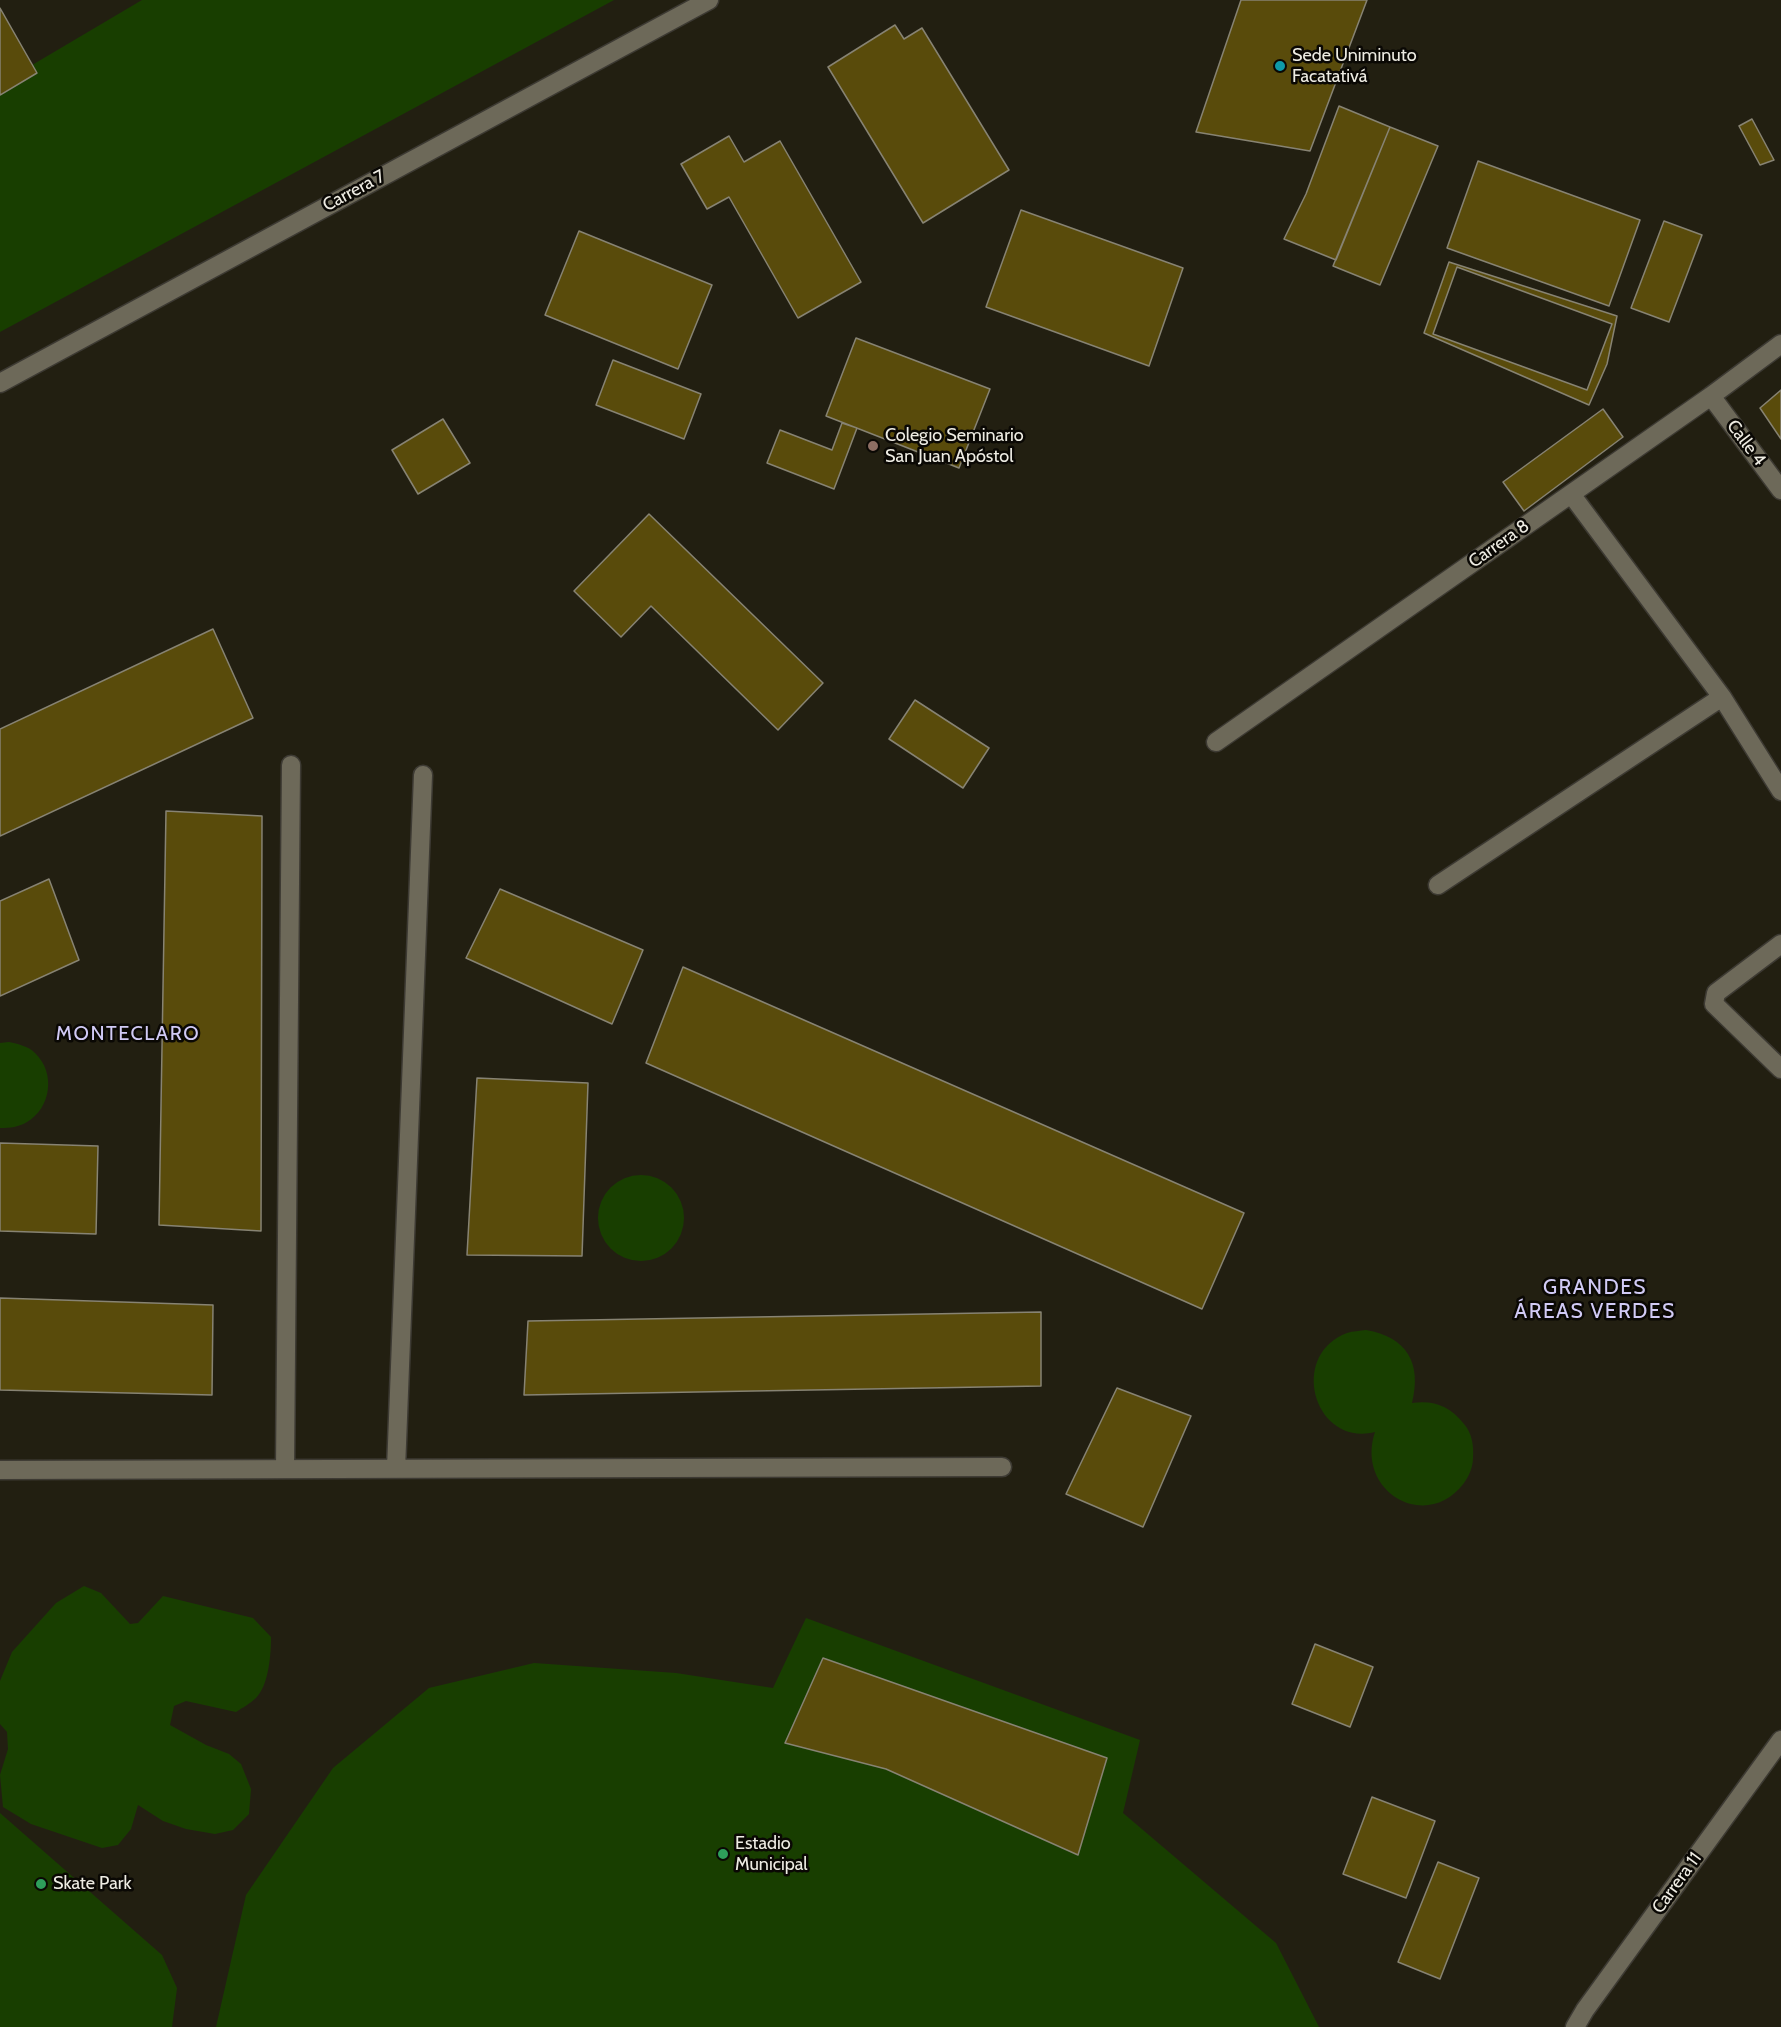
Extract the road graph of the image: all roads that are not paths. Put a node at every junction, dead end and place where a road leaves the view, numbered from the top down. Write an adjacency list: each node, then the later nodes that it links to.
1 (709, 0): 3 (street, Carrera 7)
2 (1781, 344): 4 (street, Carrera 8)
3 (0, 383)
4 (1711, 396): 5 (street, Calle 4); 6 (street, Carrera 8)
5 (1781, 489)
6 (1571, 494): 7 (street); 8 (street, Carrera 8)
7 (1722, 698): 11 (street); 12 (street)
8 (1216, 742)
9 (291, 765): 16 (street)
10 (423, 775): 17 (street)
11 (1781, 791)
12 (1438, 885)
13 (1781, 944): 14 (street)
14 (1781, 1069)
15 (1002, 1467): 17 (street)
16 (285, 1469): 17 (street); 18 (street)
17 (396, 1469)
18 (0, 1470)
19 (1781, 1740): 20 (street, Carrera 11)
20 (1575, 2027)

